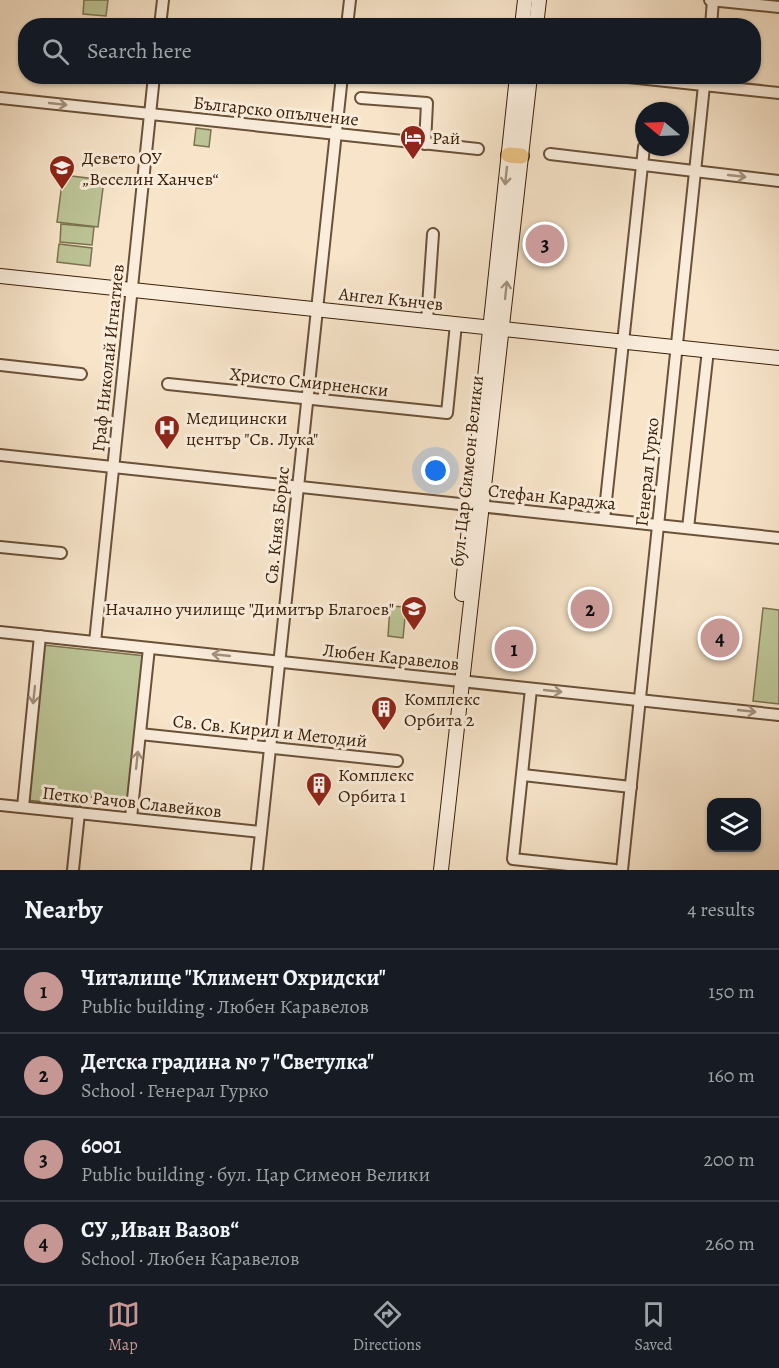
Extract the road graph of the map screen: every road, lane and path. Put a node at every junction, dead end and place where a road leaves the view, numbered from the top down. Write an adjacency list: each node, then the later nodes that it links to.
1 (162, 0): 7 (street)
2 (350, 0): 8 (street)
3 (525, 0): 9 (main road)
4 (538, 0): 10 (main road)
5 (712, 0): 6 (street); 11 (street)
6 (779, 7)
7 (161, 18)
8 (348, 18)
9 (523, 18)
10 (537, 18)
11 (711, 18)
12 (153, 84): 21 (street, Граф Николай Игнатиев)
13 (341, 84): 22 (street, Св. Княз Борис)
14 (517, 84): 26 (main road, бул. Цар Симеон Велики)
15 (528, 84): 26 (main road, бул. Цар Симеон Велики)
16 (705, 84): 29 (street, Генерал Гурко)
17 (724, 84): 18 (street)
18 (779, 93)
19 (0, 98): 21 (street, Българско опълчение, one-way to 21)
20 (361, 98): 23 (street)
21 (151, 114): 22 (street, Българско опълчение); 33 (street, Граф Николай Игнатиев)
22 (335, 134): 23 (street, Българско опълчение); 34 (street, Св. Княз Борис)
23 (425, 144): 24 (street, Българско опълчение)
24 (478, 149)
25 (550, 154): 28 (street)
26 (515, 155): 37 (main road, бул. Цар Симеон Велики)
27 (643, 156): 28 (street)
28 (642, 165): 29 (street); 38 (street)
29 (695, 172): 30 (street, one-way to 30); 39 (street, Генерал Гурко)
30 (779, 181)
31 (433, 234): 35 (street)
32 (0, 276): 33 (main road, Ангел Кънчев)
33 (132, 290): 34 (main road, Ангел Кънчев); 47 (street, Граф Николай Игнатиев)
34 (317, 309): 35 (main road, Ангел Кънчев); 45 (street, Св. Княз Борис)
35 (427, 321): 36 (main road, Ангел Кънчев)
36 (456, 324): 37 (main road, Ангел Кънчев); 45 (street, Христо Смирненски)
37 (496, 328): 38 (main road, Ангел Кънчев); 49 (main road, бул. Цар Симеон Велики)
38 (624, 341): 39 (main road, Ангел Кънчев); 50 (street)
39 (677, 347): 40 (main road, Ангел Кънчев); 51 (street, Генерал Гурко)
40 (708, 350): 41 (main road, Ангел Кънчев); 52 (street)
41 (779, 358)
42 (0, 365): 43 (street)
43 (81, 374)
44 (168, 384): 45 (street, Христо Смирненски)
45 (307, 398): 48 (street, Св. Княз Борис)
46 (0, 455): 47 (street, Стефан Караджа)
47 (114, 468): 48 (street, Стефан Караджа); 58 (street, Граф Николай Игнатиев)
48 (298, 487): 49 (street, Стефан Караджа); 60 (street, Св. Княз Борис)
49 (477, 506): 50 (street, Стефан Караджа); 61 (main road, бул. Цар Симеон Велики)
50 (604, 519): 51 (street, Стефан Караджа)
51 (658, 525): 52 (street, Стефан Караджа); 63 (street, Генерал Гурко)
52 (688, 528): 53 (street, Стефан Караджа)
53 (779, 538)
54 (0, 547): 55 (street)
55 (61, 553)
56 (0, 632): 57 (street, Любен Каравелов)
57 (40, 636): 58 (street, Любен Каравелов); 71 (street, one-way to 71)
58 (95, 642): 59 (street, Любен Каравелов)
59 (149, 648): 60 (street, Любен Каравелов, one-way to 59); 65 (street)
60 (279, 662): 61 (street, Любен Каравелов); 66 (street, Св. Княз Борис)
61 (458, 681): 62 (street, Любен Каравелов); 78 (main road, бул. Цар Симеон Велики); 79 (main road, бул. Цар Симеон Велики)
62 (531, 689): 63 (street, Любен Каравелов, one-way to 63); 68 (street)
63 (640, 700): 64 (street, Любен Каравелов, one-way to 64); 69 (street, Генерал Гурко)
64 (779, 715)
65 (140, 734): 66 (street, Св. Св. Кирил и Методий); 73 (street, one-way to 65)
66 (270, 748): 67 (street, Св. Св. Кирил и Методий); 74 (street, Св. Княз Борис)
67 (397, 761)
68 (523, 775): 69 (street); 75 (street)
69 (631, 787): 81 (street, Генерал Гурко)
70 (0, 805): 71 (street, Петко Рачов Славейков)
71 (23, 807): 72 (street, Петко Рачов Славейков)
72 (79, 813): 73 (street, Петко Рачов Славейков); 76 (street)
73 (130, 818): 74 (street, Петко Рачов Славейков)
74 (261, 832): 77 (street, Св. Княз Борис)
75 (585, 868): 80 (street)
76 (73, 870)
77 (257, 870)
78 (433, 870)
79 (441, 870)
80 (615, 870)
81 (622, 870)

